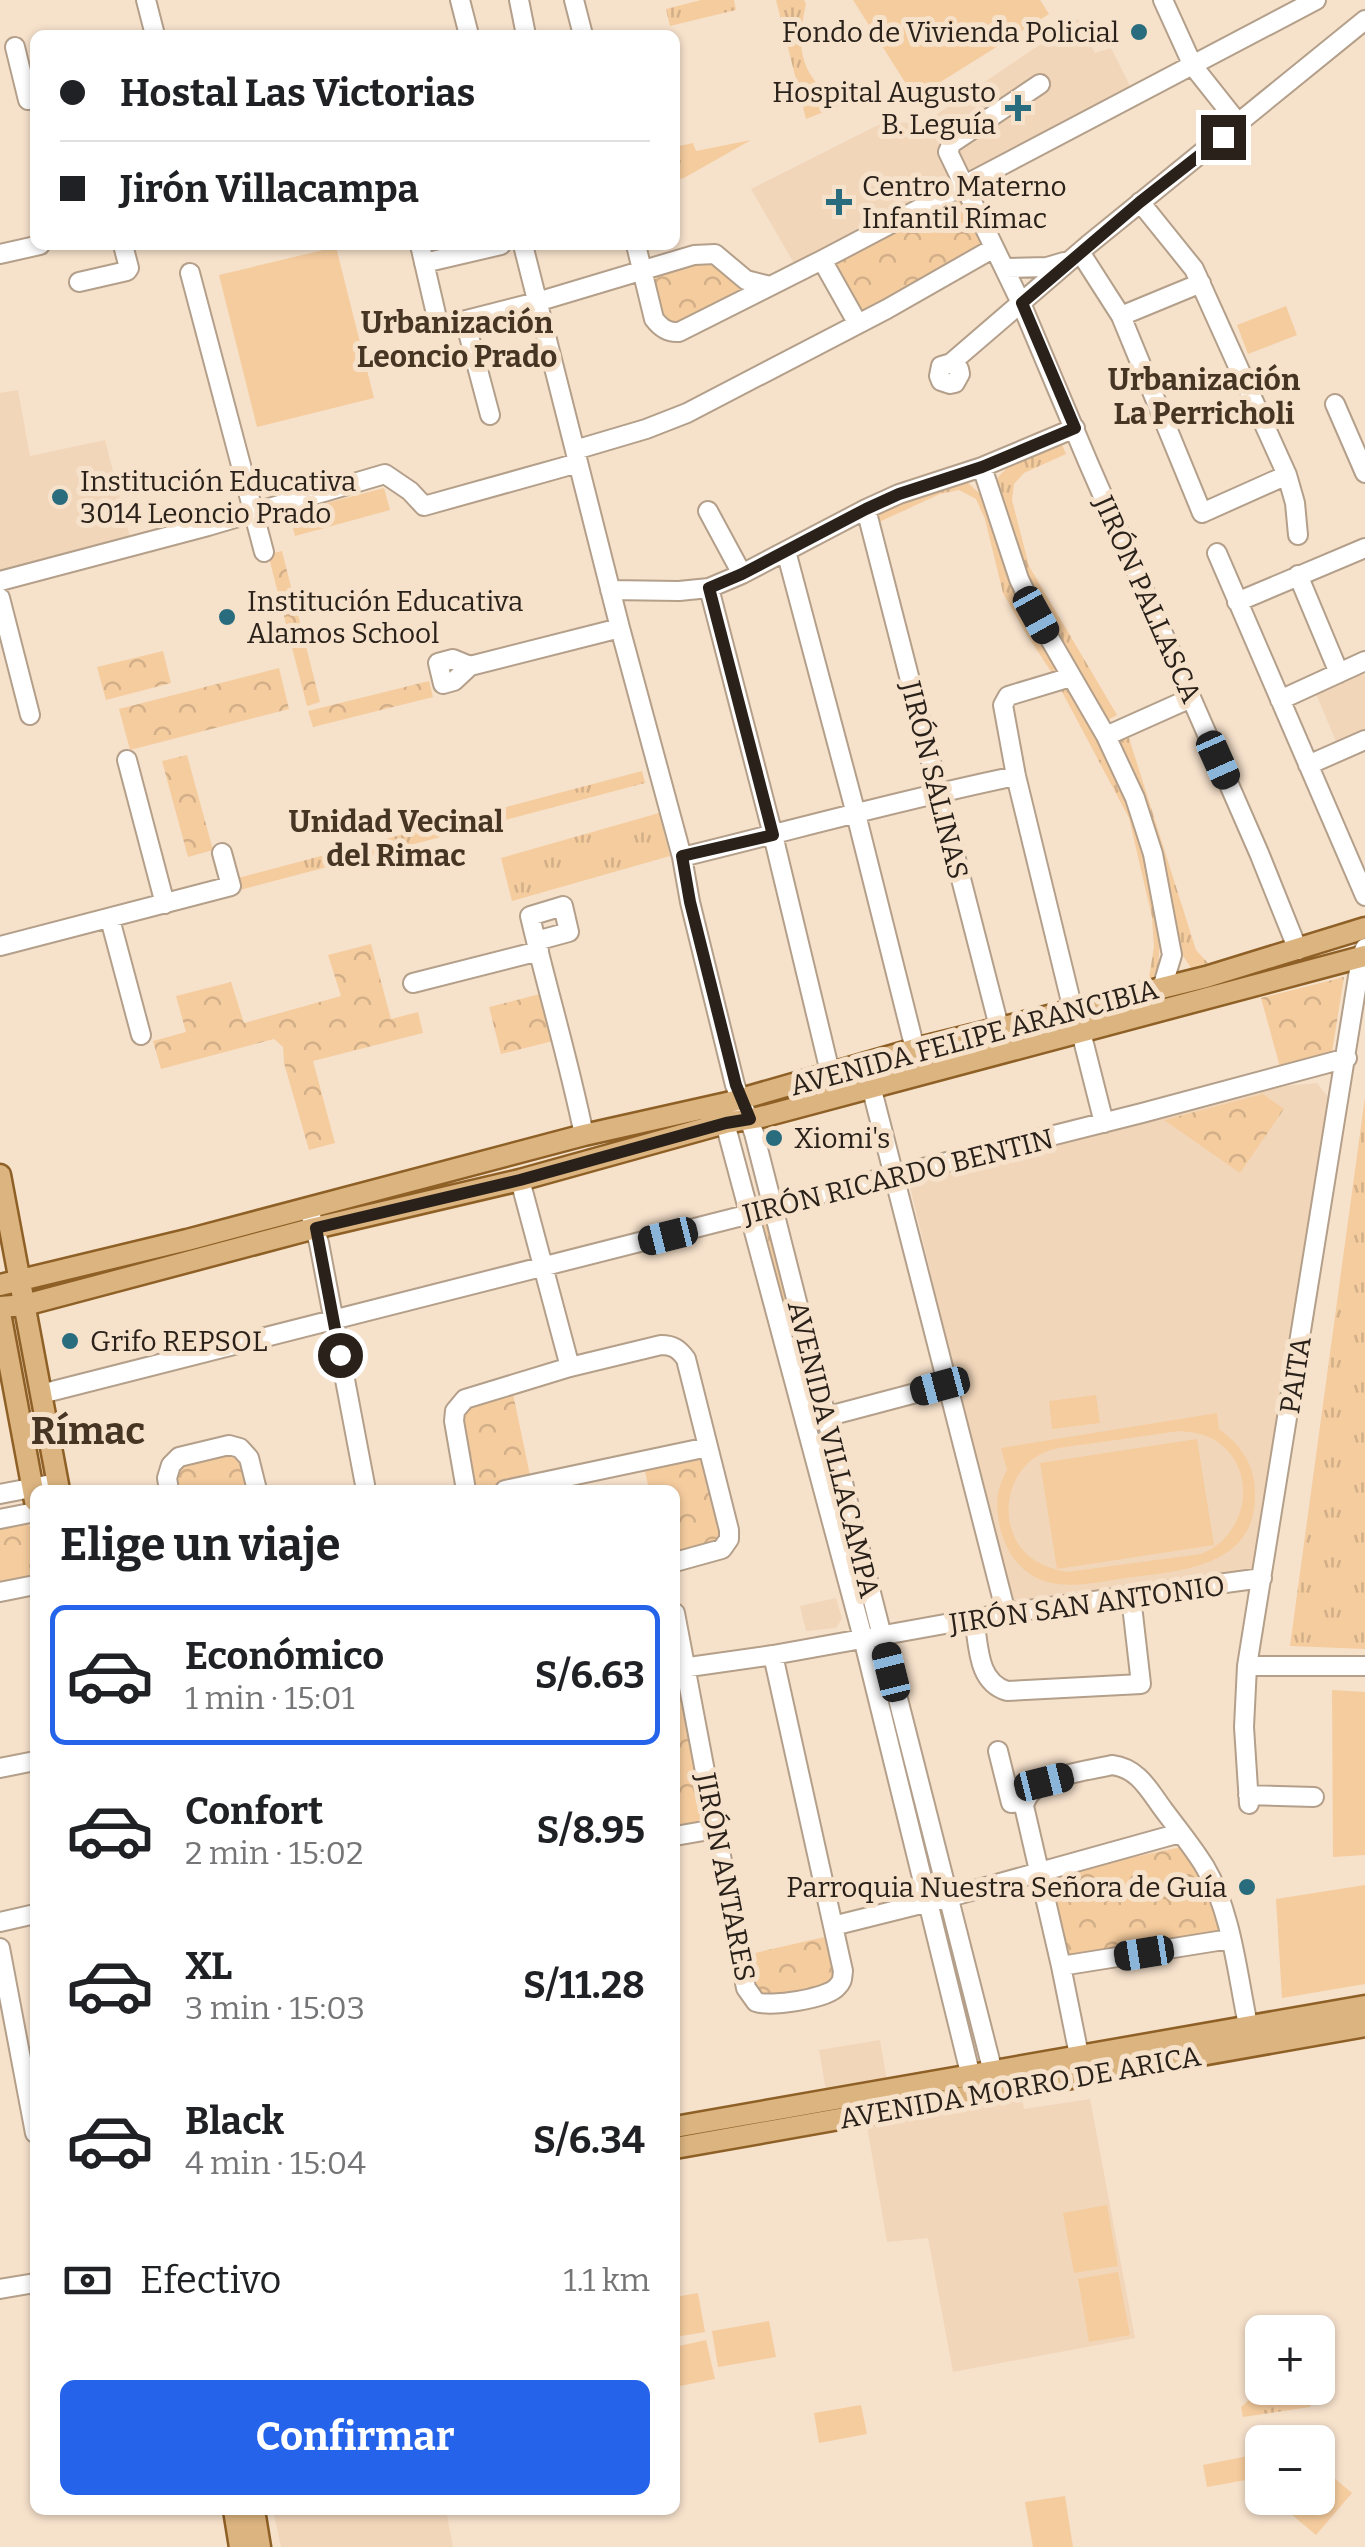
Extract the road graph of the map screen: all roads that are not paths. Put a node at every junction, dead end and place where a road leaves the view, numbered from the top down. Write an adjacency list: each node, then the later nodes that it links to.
1 (146, 0): 8 (street)
2 (460, 0): 9 (street)
3 (519, 0): 10 (street)
4 (574, 0): 11 (street)
5 (1162, 0): 13 (street)
6 (1316, 0): 13 (street)
7 (1365, 20): 16 (street)
8 (154, 30)
9 (468, 30)
10 (525, 30)
11 (579, 30)
12 (15, 48): 15 (street)
13 (1193, 66): 16 (street); 17 (street)
14 (1040, 84): 17 (street, JIRÓN PALLASCA)
15 (30, 93)
16 (1239, 124): 18 (street)
17 (964, 186): 20 (street, JIRÓN PALLASCA); 28 (street)
18 (1140, 202): 27 (street); 33 (street)
19 (30, 247): 25 (street)
20 (994, 248): 29 (street, JIRÓN PALLASCA); 39 (street)
21 (124, 250): 32 (street)
22 (457, 250): 26 (street)
23 (524, 250): 35 (street)
24 (637, 250): 30 (street)
25 (0, 254)
26 (422, 254): 38 (street)
27 (1076, 255): 29 (street); 36 (street); 37 (street)
28 (822, 260): 34 (street); 39 (street)
29 (1005, 268): 36 (street, JIRÓN PALLASCA)
30 (642, 271): 34 (street); 34 (street); 35 (street)
31 (190, 273): 50 (street)
32 (79, 282)
33 (1201, 283): 37 (street); 47 (street)
34 (770, 286)
35 (537, 302): 38 (street); 44 (street)
36 (1022, 303): 40 (street); 43 (street, JIRÓN PALLASCA)
37 (1120, 316): 47 (street)
38 (465, 321): 42 (street)
39 (858, 324): 44 (street)
40 (951, 363)
41 (1335, 404): 46 (street)
42 (490, 415)
43 (1075, 428): 45 (street); 68 (street, JIRÓN PALLASCA)
44 (576, 456): 50 (street); 60 (street)
45 (982, 467): 48 (street); 67 (street)
46 (1365, 473)
47 (1287, 475): 51 (street)
48 (866, 509): 53 (street); 76 (street, JIRÓN SALINAS)
49 (708, 510): 56 (street)
50 (255, 512): 52 (street); 58 (street)
51 (1298, 535)
52 (264, 552)
53 (786, 552): 56 (street); 77 (street)
54 (1217, 552): 62 (street)
55 (1363, 555): 57 (street)
56 (742, 574): 59 (street)
57 (1298, 575): 62 (street); 66 (street)
58 (0, 581)
59 (709, 588): 60 (street); 78 (street)
60 (610, 590): 63 (street)
61 (0, 598): 70 (street)
62 (1238, 602): 69 (street)
63 (620, 628): 65 (street); 80 (street)
64 (1365, 661): 66 (street)
65 (470, 666)
66 (1339, 673): 69 (street)
67 (1072, 677): 71 (street); 75 (street)
68 (1191, 698): 71 (street); 86 (street, JIRÓN PALLASCA)
69 (1280, 700): 74 (street)
70 (30, 715)
71 (1106, 736): 88 (street)
72 (1365, 740): 74 (street)
73 (127, 760): 82 (street)
74 (1308, 765): 81 (street)
75 (1016, 776): 76 (street); 92 (street)
76 (938, 792): 77 (street); 93 (street, JIRÓN SALINAS)
77 (856, 814): 78 (street); 96 (street)
78 (773, 835): 80 (street); 99 (street)
79 (222, 853): 82 (street)
80 (682, 856): 101 (street)
81 (1365, 896)
82 (165, 904): 83 (street)
83 (110, 919): 85 (street); 95 (street)
84 (1365, 928): 86 (main road, AVENIDA FELIPE ARANCIBIA)
85 (0, 946)
86 (1298, 950): 89 (main road, AVENIDA FELIPE ARANCIBIA)
87 (1364, 954): 94 (main road, AVENIDA FELIPE ARANCIBIA); 98 (street, PAITA)
88 (1172, 955): 89 (street); 91 (street)
89 (1206, 977): 91 (main road, AVENIDA FELIPE ARANCIBIA)
90 (413, 982): 103 (street)
91 (1162, 988): 92 (main road, AVENIDA FELIPE ARANCIBIA)
92 (1073, 1010): 93 (main road, AVENIDA FELIPE ARANCIBIA)
93 (998, 1028): 96 (main road, AVENIDA FELIPE ARANCIBIA); 97 (street, JIRÓN SALINAS)
94 (1081, 1032): 97 (main road, AVENIDA FELIPE ARANCIBIA); 102 (street)
95 (141, 1035)
96 (914, 1049): 99 (main road, AVENIDA FELIPE ARANCIBIA)
97 (1005, 1050): 100 (main road, AVENIDA FELIPE ARANCIBIA)
98 (1347, 1058): 102 (street, JIRÓN RICARDO BENTIN); 132 (street, PAITA)
99 (830, 1072): 101 (main road, AVENIDA FELIPE ARANCIBIA)
100 (870, 1086): 101 (main road, AVENIDA FELIPE ARANCIBIA); 105 (street)
101 (736, 1106): 103 (main road, AVENIDA FELIPE ARANCIBIA); 106 (main road, AVENIDA FELIPE ARANCIBIA); 107 (street, AVENIDA VILLACAMPA); 108 (street, AVENIDA VILLACAMPA)
102 (1104, 1122): 105 (street, JIRÓN RICARDO BENTIN)
103 (584, 1135): 109 (main road, AVENIDA FELIPE ARANCIBIA)
104 (0, 1176): 111 (main road)
105 (893, 1176): 107 (street, JIRÓN RICARDO BENTIN); 116 (street)
106 (520, 1180): 109 (main road, AVENIDA FELIPE ARANCIBIA); 110 (street)
107 (772, 1206): 108 (street, JIRÓN RICARDO BENTIN); 118 (street, AVENIDA VILLACAMPA)
108 (750, 1214): 110 (street, JIRÓN RICARDO BENTIN); 138 (street, AVENIDA VILLACAMPA)
109 (312, 1218): 111 (main road, AVENIDA FELIPE ARANCIBIA); 112 (main road, AVENIDA FELIPE ARANCIBIA); 114 (street)
110 (544, 1268): 114 (street, JIRÓN RICARDO BENTIN); 115 (street)
111 (10, 1283): 112 (main road)
112 (25, 1305): 113 (main road, AVENIDA FELIPE ARANCIBIA); 117 (main road)
113 (0, 1310): 121 (main road)
114 (334, 1321): 117 (street, JIRÓN RICARDO BENTIN); 124 (street)
115 (570, 1367): 119 (street); 125 (street)
116 (946, 1385): 118 (street); 136 (street)
117 (42, 1394): 122 (main road)
118 (825, 1417): 138 (street, AVENIDA VILLACAMPA)
119 (708, 1446): 126 (street); 131 (street)
120 (168, 1484): 123 (street)
121 (32, 1485)
122 (58, 1485)
123 (256, 1485)
124 (365, 1485)
125 (465, 1485)
126 (527, 1485)
127 (0, 1494): 128 (street)
128 (30, 1494)
129 (30, 1513): 130 (street)
130 (0, 1519)
131 (680, 1561)
132 (1262, 1578): 135 (street, JIRÓN SAN ANTONIO); 140 (street, PAITA)
133 (30, 1586): 134 (street)
134 (0, 1593)
135 (1129, 1597): 136 (street, JIRÓN SAN ANTONIO); 137 (street)
136 (1006, 1612): 137 (street, JIRÓN SAN ANTONIO)
137 (974, 1619): 138 (street, JIRÓN SAN ANTONIO)
138 (872, 1636): 139 (street, JIRÓN SAN ANTONIO); 152 (street, AVENIDA VILLACAMPA); 153 (street, AVENIDA VILLACAMPA)
139 (773, 1655): 142 (street, JIRÓN SAN ANTONIO); 156 (street)
140 (1247, 1666): 141 (street); 146 (street, PAITA)
141 (1365, 1666)
142 (680, 1668): 148 (street, JIRÓN ANTARES)
143 (998, 1751): 147 (street)
144 (30, 1763): 145 (street)
145 (0, 1768)
146 (1314, 1797)
147 (1024, 1802): 149 (street); 151 (street)
148 (714, 1829): 150 (street); 156 (street, JIRÓN ANTARES)
149 (1180, 1833): 151 (street); 157 (street)
150 (680, 1835)
151 (1038, 1873): 152 (street); 159 (street)
152 (948, 1897): 153 (street); 165 (street, AVENIDA VILLACAMPA)
153 (928, 1902): 156 (street); 166 (street, AVENIDA VILLACAMPA)
154 (30, 1915): 155 (street)
155 (0, 1922)
156 (834, 1931)
157 (1230, 1939): 159 (street); 162 (street)
158 (0, 1948): 160 (street)
159 (1062, 1966): 164 (street)
160 (3, 1985): 167 (street)
161 (1365, 2006): 162 (main road, AVENIDA MORRO DE ARICA)
162 (1248, 2026): 164 (main road, AVENIDA MORRO DE ARICA)
163 (1365, 2026): 165 (main road, AVENIDA MORRO DE ARICA)
164 (1079, 2055): 165 (main road, AVENIDA MORRO DE ARICA)
165 (995, 2081): 166 (main road, AVENIDA MORRO DE ARICA)
166 (973, 2085): 168 (main road, AVENIDA MORRO DE ARICA); 169 (main road, AVENIDA MORRO DE ARICA)
167 (30, 2110)
168 (680, 2126)
169 (680, 2147)
170 (30, 2284): 171 (street)
171 (0, 2289)
172 (235, 2515): 174 (main road)
173 (255, 2515): 175 (main road)
174 (240, 2547)
175 (260, 2547)

